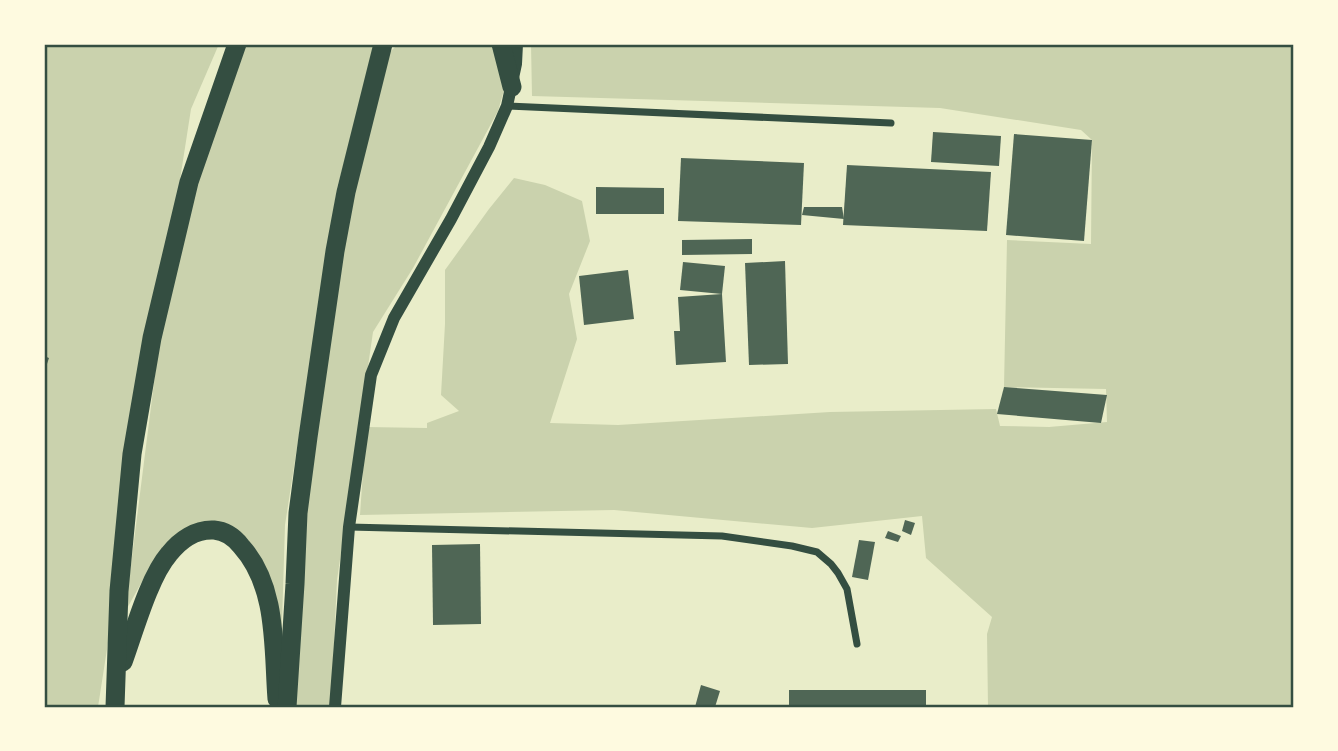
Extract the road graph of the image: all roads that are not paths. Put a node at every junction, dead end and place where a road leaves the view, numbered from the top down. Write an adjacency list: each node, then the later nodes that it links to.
1 (237, 44): 9 (highway)
2 (501, 44): 5 (highway)
3 (517, 44): 5 (street)
4 (383, 45): 12 (highway)
5 (510, 97): 6 (street); 7 (street)
6 (891, 123)
7 (349, 527): 8 (street); 13 (street)
8 (858, 644)
9 (117, 680): 10 (highway); 11 (highway)
10 (115, 707)
11 (278, 707)
12 (287, 707)
13 (335, 707)

